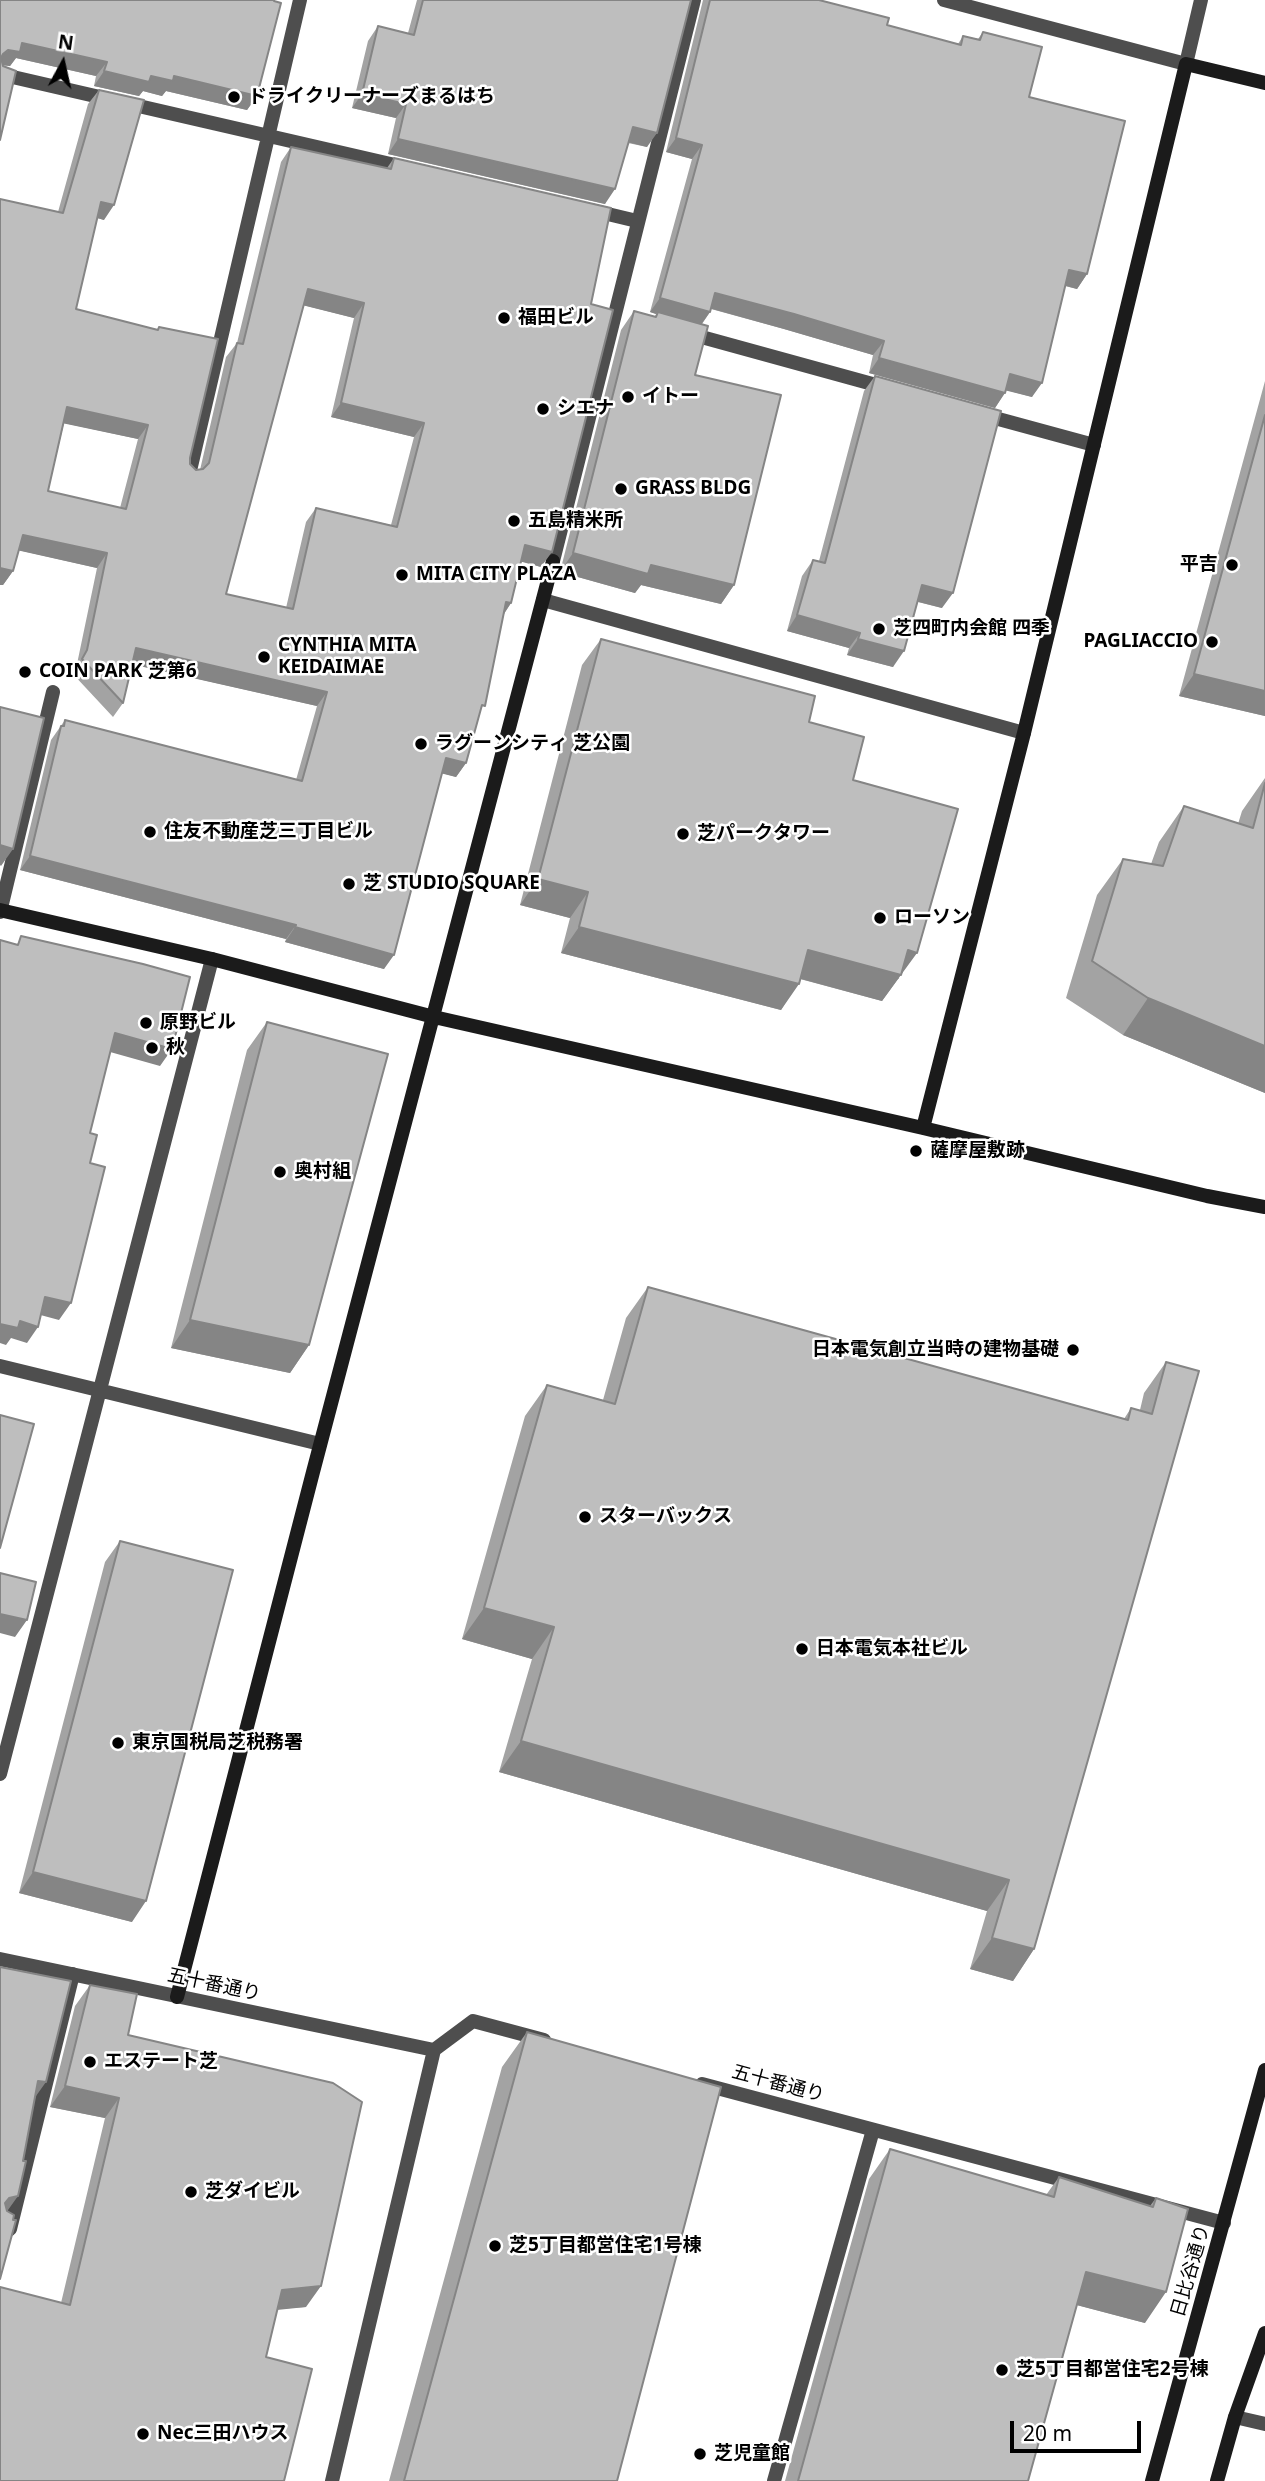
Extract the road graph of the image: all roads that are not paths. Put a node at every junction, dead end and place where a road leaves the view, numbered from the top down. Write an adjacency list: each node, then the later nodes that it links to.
1 (300, 0): 8 (street)
2 (694, 0): 11 (street)
3 (944, 0): 5 (street)
4 (1201, 0): 5 (street)
5 (1186, 64): 7 (street); 15 (street)
6 (0, 74): 8 (street)
7 (1265, 83)
8 (269, 135): 9 (street); 16 (street)
9 (427, 172)
10 (573, 206): 11 (street)
11 (637, 221): 17 (street)
12 (669, 328): 13 (street)
13 (896, 390)
14 (962, 409): 15 (street)
15 (1094, 445): 19 (street)
16 (189, 475)
17 (543, 600): 19 (street); 22 (street)
18 (53, 692): 20 (street)
19 (1024, 733): 23 (street)
20 (0, 911): 21 (street)
21 (212, 959): 22 (street); 26 (street)
22 (434, 1017): 23 (street); 27 (street)
23 (923, 1128): 24 (street)
24 (1265, 1207)
25 (0, 1366): 26 (street)
26 (100, 1390): 27 (street); 28 (street)
27 (320, 1444): 31 (street)
28 (0, 1773)
29 (0, 1959): 30 (street, 五十番通り)
30 (73, 1974): 31 (street, 五十番通り); 38 (street)
31 (177, 1997): 33 (street, 五十番通り)
32 (558, 2044): 33 (street)
33 (434, 2050): 42 (street)
34 (1265, 2070): 37 (street, 日比谷通り)
35 (690, 2080): 36 (street, 五十番通り)
36 (873, 2130): 37 (street, 五十番通り); 43 (street)
37 (1224, 2223): 44 (street, 日比谷通り)
38 (0, 2226)
39 (1265, 2333): 40 (street)
40 (1235, 2417): 41 (street); 45 (street)
41 (1265, 2424)
42 (332, 2481)
43 (774, 2481)
44 (1152, 2481)
45 (1217, 2481)

